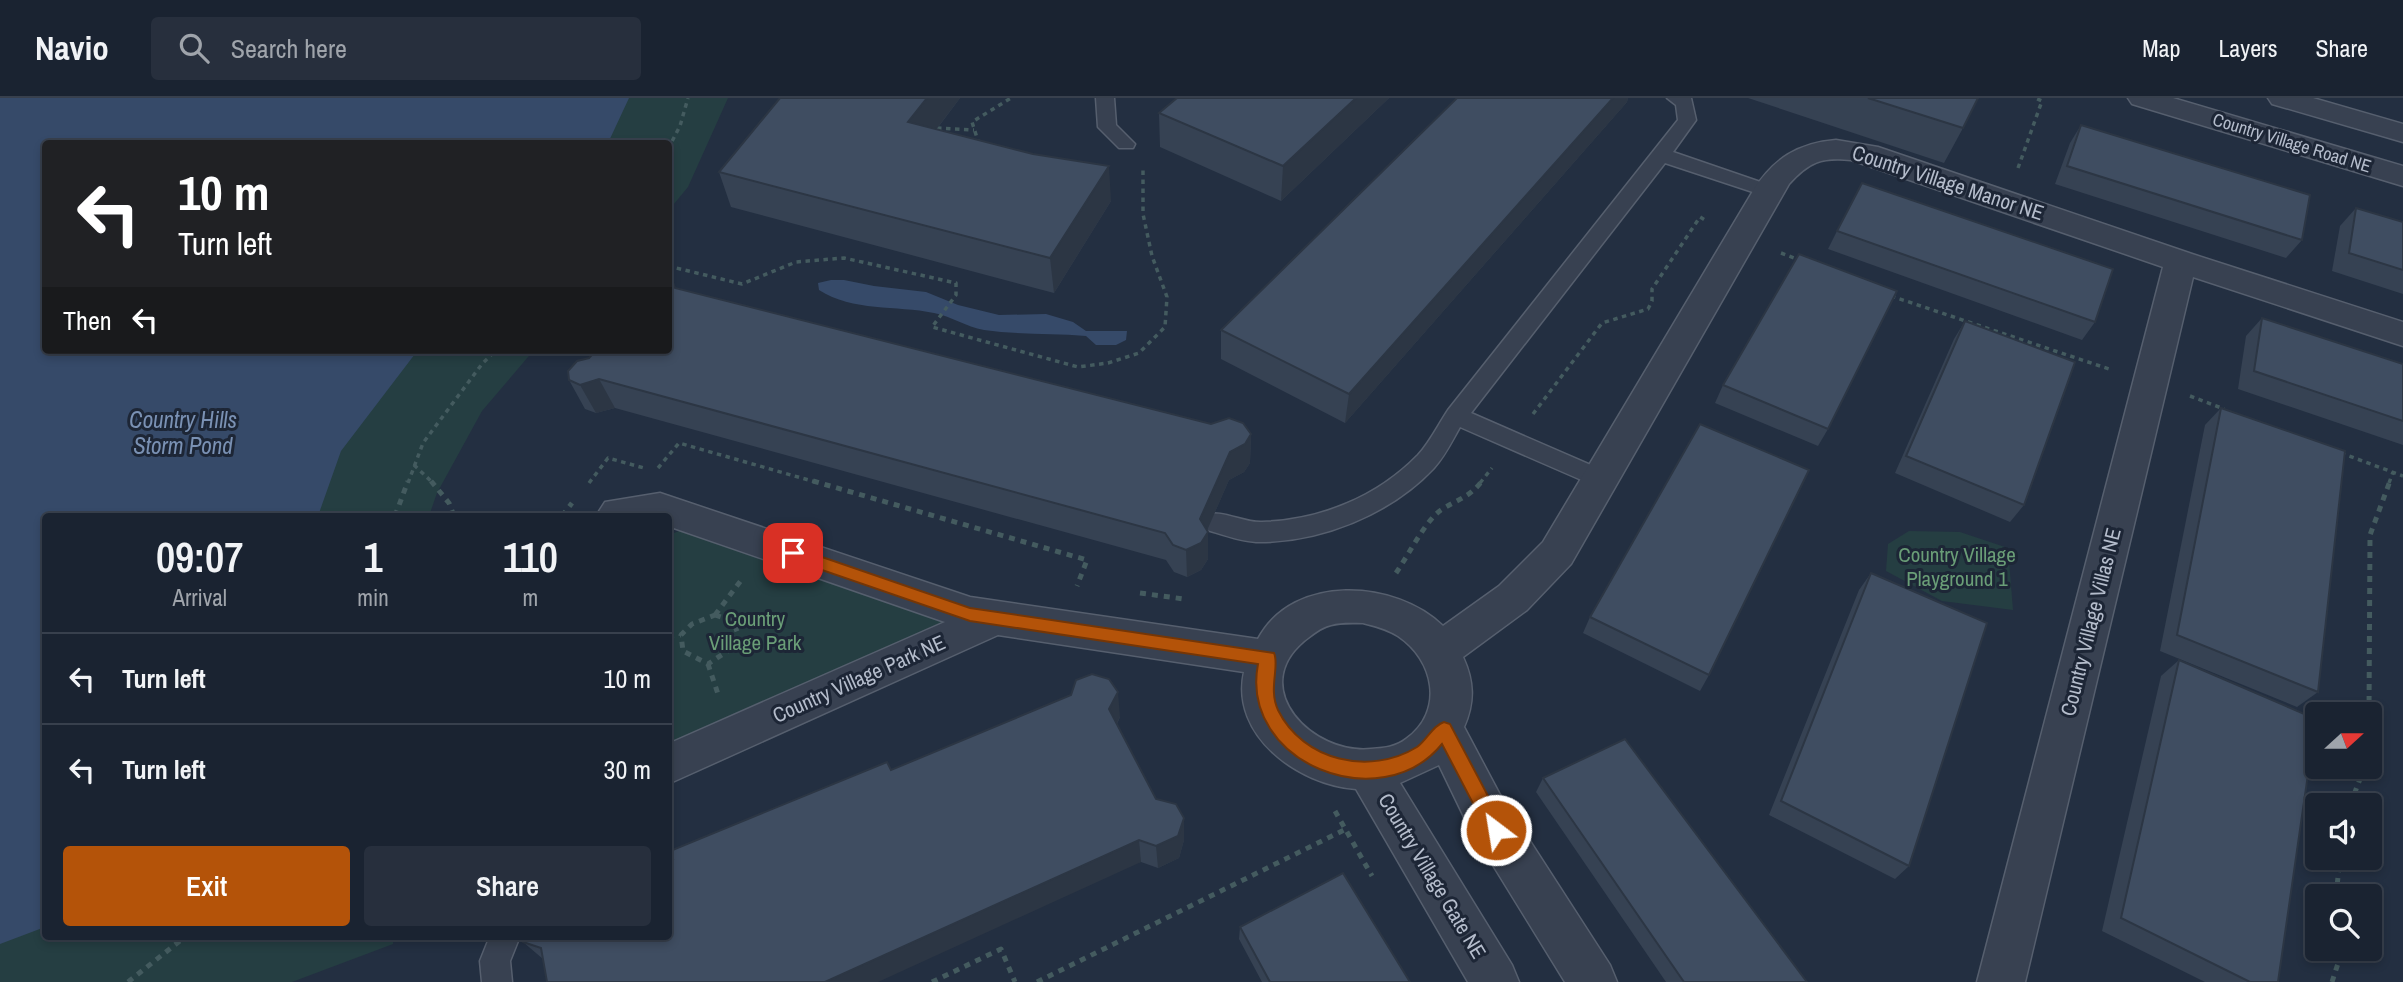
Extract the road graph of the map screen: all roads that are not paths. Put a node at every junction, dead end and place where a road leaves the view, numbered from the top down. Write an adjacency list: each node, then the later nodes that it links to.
1 (1105, 98): 6 (lane)
2 (1676, 98): 7 (lane)
3 (2142, 98): 8 (street, Country Village Road NE)
4 (2282, 98): 5 (street, Country Village Road NE)
5 (2403, 133)
6 (1126, 144)
7 (1661, 155): 9 (lane); 12 (lane)
8 (2403, 176)
9 (1768, 191): 10 (street, Country Village Manor NE); 13 (street, Country Village Manor NE)
10 (2181, 262): 11 (street, Country Village Manor NE); 26 (street, Country Village Villas NE)
11 (2403, 334)
12 (1456, 416): 13 (lane); 15 (lane)
13 (1601, 479): 17 (street, Country Village Manor NE)
14 (618, 513): 16 (street, Country Village Park NE)
15 (1213, 522)
16 (993, 619): 18 (street); 20 (street, Country Village Park NE)
17 (1440, 651): 18 (street); 19 (street)
18 (1268, 658): 21 (street)
19 (1444, 730): 21 (street); 25 (street)
20 (672, 763)
21 (1380, 788): 24 (street, Country Village Gate NE)
22 (503, 940): 23 (lane)
23 (497, 982)
24 (1496, 982)
25 (1592, 982)
26 (2001, 982)

